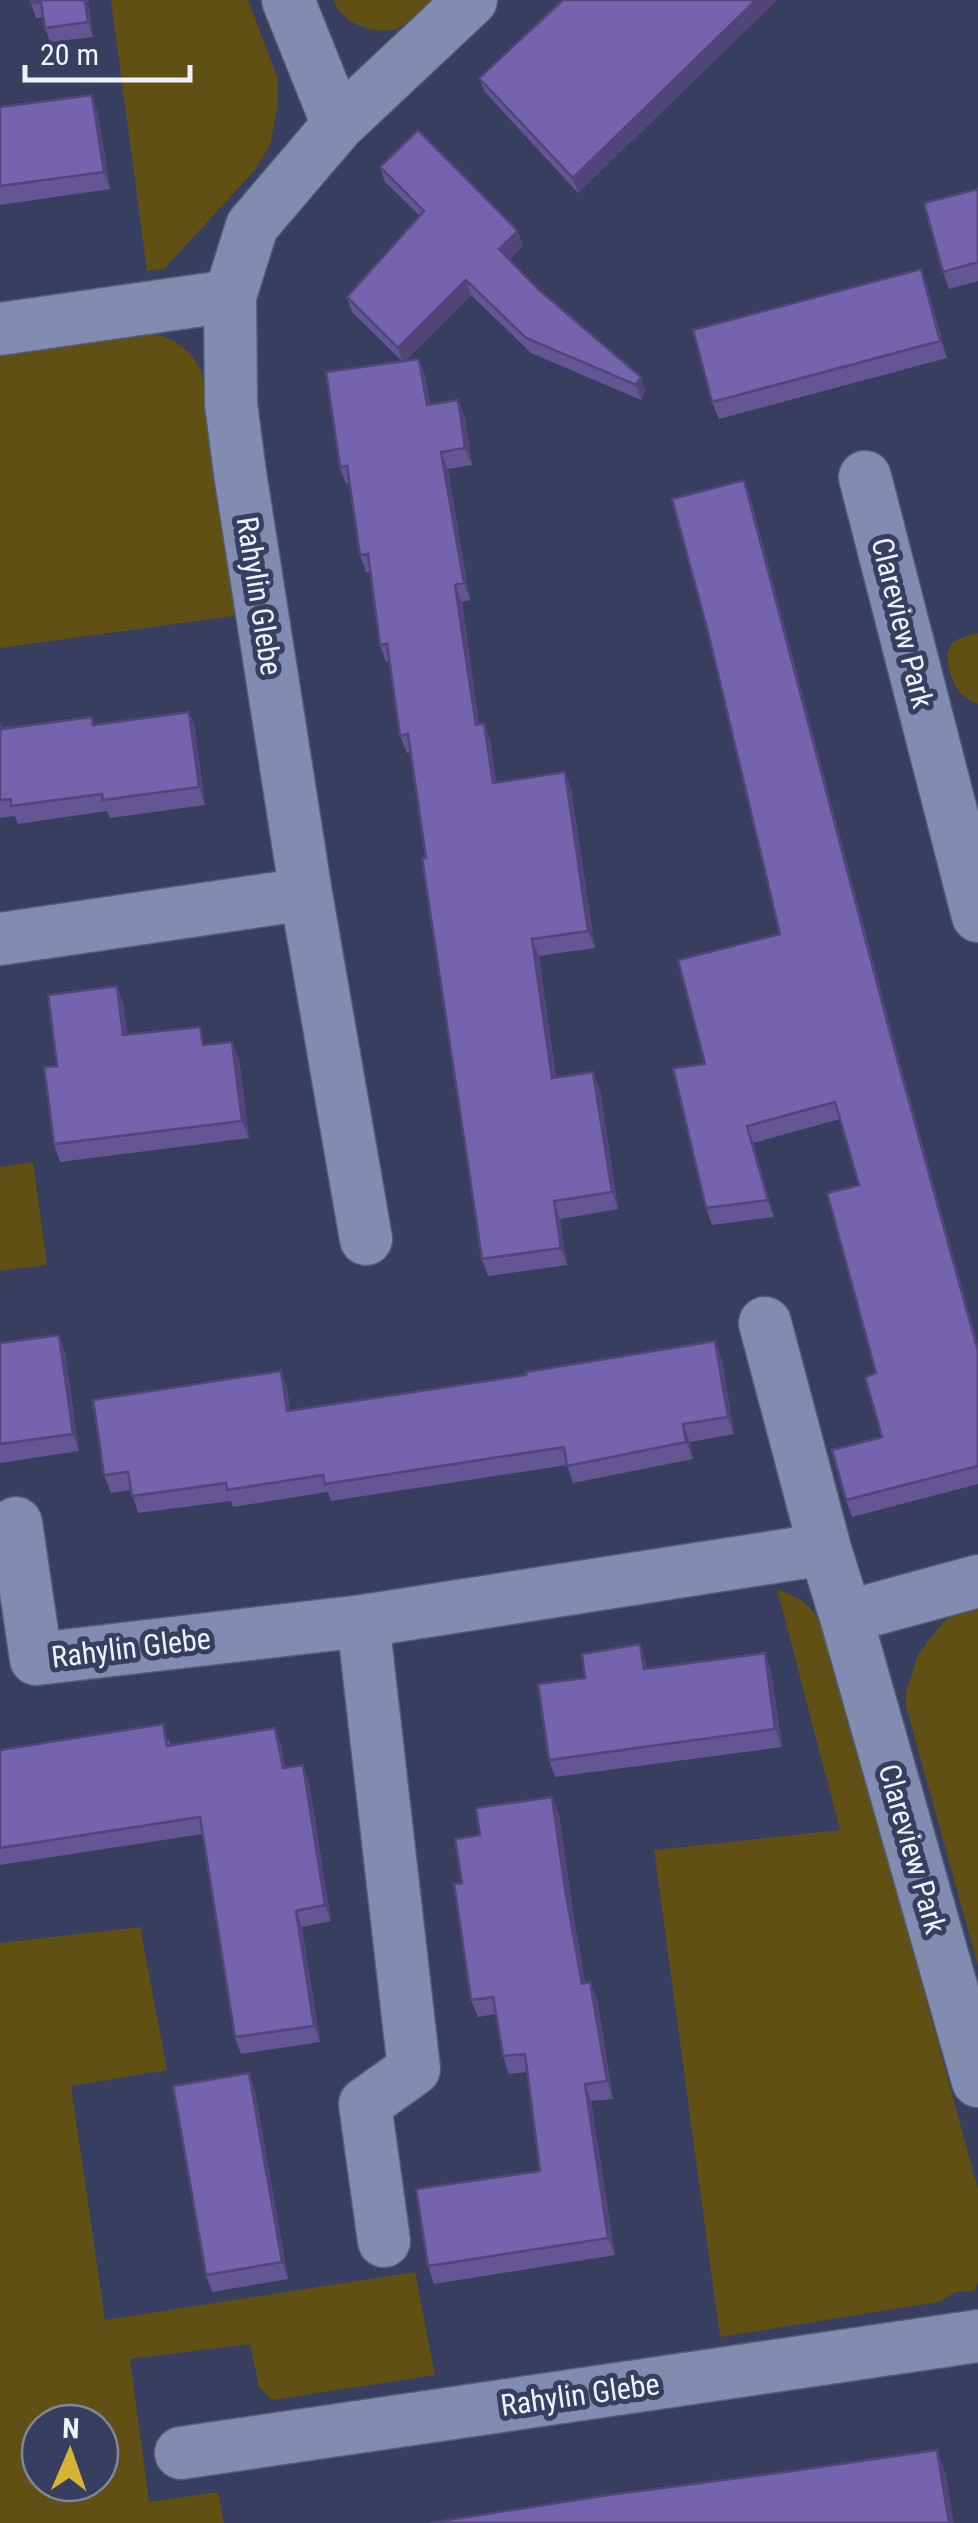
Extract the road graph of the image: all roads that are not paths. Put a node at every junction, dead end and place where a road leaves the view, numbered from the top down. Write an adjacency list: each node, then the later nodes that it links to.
1 (288, 0): 3 (street)
2 (471, 0): 3 (street, Rahylin Glebe)
3 (338, 125): 4 (street, Rahylin Glebe)
4 (230, 296): 5 (street); 8 (street, Rahylin Glebe)
5 (0, 329)
6 (865, 477): 7 (street, Clareview Park)
7 (959, 763): 9 (street, Clareview Park)
8 (306, 894): 10 (street); 11 (street, Rahylin Glebe)
9 (978, 916)
10 (0, 938)
11 (366, 1239)
12 (765, 1323): 14 (street, Clareview Park)
13 (16, 1524): 17 (street, Rahylin Glebe)
14 (825, 1549): 16 (street, Clareview Park); 17 (street, Rahylin Glebe)
15 (978, 1581): 16 (street)
16 (846, 1617): 18 (street, Clareview Park)
17 (363, 1620): 19 (street)
18 (978, 2081)
19 (384, 2241)
20 (978, 2336): 21 (street, Rahylin Glebe)
21 (181, 2453)

